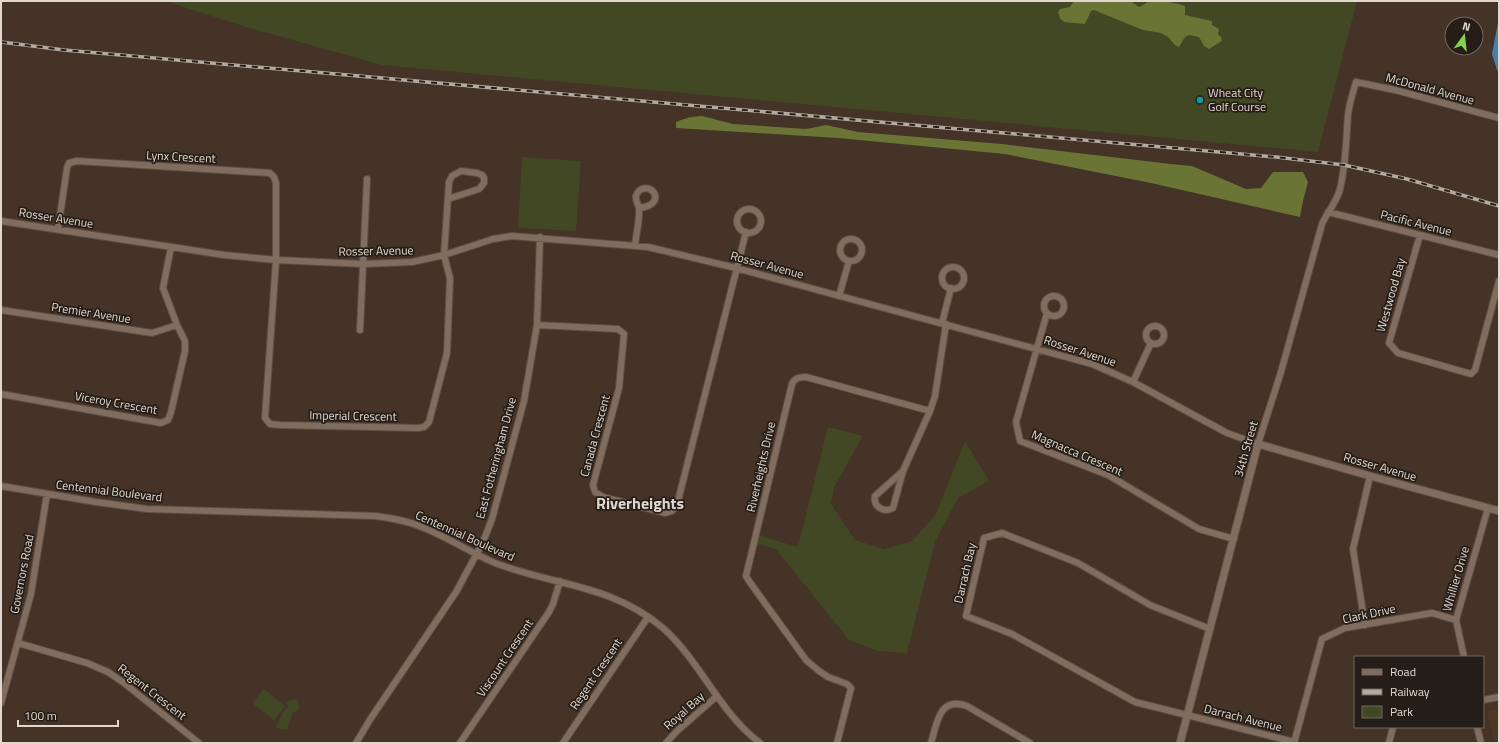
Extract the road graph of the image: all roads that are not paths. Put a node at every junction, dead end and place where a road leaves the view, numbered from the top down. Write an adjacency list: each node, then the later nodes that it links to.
1 (1356, 82): 2 (street, McDonald Avenue); 6 (street, 34th Street)
2 (1499, 118)
3 (367, 179): 18 (street)
4 (448, 199): 4 (street, Imperial Crescent); 14 (street, Imperial Crescent)
5 (639, 208): 12 (street)
6 (1328, 212): 10 (street, Pacific Avenue); 34 (street, 34th Street)
7 (1, 221): 8 (street, Rosser Avenue)
8 (58, 229): 13 (street, Rosser Avenue); 16 (street, Lynx Crescent)
9 (746, 232): 19 (street)
10 (1420, 235): 15 (street, Pacific Avenue); 20 (street, Westwood Bay)
11 (540, 237): 12 (street, Rosser Avenue); 14 (street, Rosser Avenue); 27 (street, East Fotheringham Drive)
12 (635, 246): 19 (street, Rosser Avenue)
13 (172, 247): 16 (street, Rosser Avenue); 26 (street, Viceroy Crescent)
14 (444, 255): 16 (street, Imperial Crescent); 18 (street, Rosser Avenue)
15 (1499, 255)
16 (276, 260): 18 (street, Rosser Avenue)
17 (849, 261): 22 (street)
18 (364, 264): 28 (street)
19 (736, 268): 22 (street, Rosser Avenue); 27 (street, Canada Crescent)
20 (1499, 281)
21 (951, 288): 25 (street)
22 (839, 296): 25 (street, Rosser Avenue)
23 (1, 310): 26 (street, Premier Avenue)
24 (1047, 313): 30 (street)
25 (944, 323): 30 (street, Rosser Avenue); 33 (street)
26 (177, 325): 32 (street, Viceroy Crescent)
27 (537, 325): 42 (street, East Fotheringham Drive)
28 (360, 330)
29 (1151, 343): 31 (street)
30 (1036, 348): 31 (street, Rosser Avenue); 41 (street, Magnacca Crescent)
31 (1133, 382): 34 (street, Rosser Avenue)
32 (1, 394)
33 (930, 411): 35 (street); 63 (street, Riverheights Drive)
34 (1258, 444): 36 (street, Rosser Avenue); 41 (street, 34th Street)
35 (903, 471): 35 (street)
36 (1370, 476): 39 (street, Rosser Avenue); 46 (street)
37 (1, 486): 38 (street, Centennial Boulevard)
38 (47, 494): 42 (street, Centennial Boulevard); 48 (street, Governors Road)
39 (1488, 508): 40 (street, Rosser Avenue); 45 (street, Whillier Drive)
40 (1499, 511)
41 (1234, 539): 47 (street, 34th Street)
42 (477, 554): 43 (street, Centennial Boulevard); 58 (street, East Fotheringham Drive)
43 (560, 581): 44 (street, Centennial Boulevard); 59 (street, Viscount Crescent)
44 (648, 617): 50 (street, Centennial Boulevard); 60 (street, Regent Crescent)
45 (1456, 620): 46 (street, Clark Drive); 49 (street, Whillier Drive)
46 (1365, 625): 67 (street, Clark Drive)
47 (1210, 629): 54 (street, 34th Street); 54 (street, Darrach Bay)
48 (18, 643): 53 (street, Governors Road); 57 (street, Regent Crescent)
49 (1464, 656)
50 (717, 696): 61 (street, Royal Bay); 62 (street, Centennial Boulevard)
51 (1499, 697): 52 (street)
52 (1484, 700)
53 (1, 703)
54 (1188, 715): 66 (street, 34th Street); 67 (street, Darrach Avenue)
55 (1393, 728): 68 (street)
56 (1477, 728): 69 (street)
57 (200, 743)
58 (356, 743)
59 (460, 743)
60 (563, 743)
61 (666, 743)
62 (760, 743)
63 (837, 743)
64 (931, 743): 65 (street)
65 (1030, 743)
66 (1180, 743)
67 (1294, 743)
68 (1389, 743)
69 (1481, 743)

